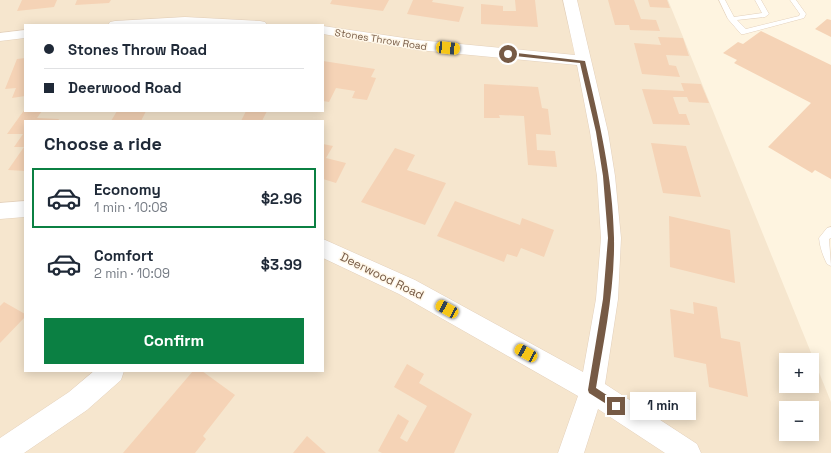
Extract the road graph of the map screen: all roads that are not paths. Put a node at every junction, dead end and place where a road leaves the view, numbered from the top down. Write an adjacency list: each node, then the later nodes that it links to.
1 (570, 0): 11 (street)
2 (722, 0): 5 (lane)
3 (758, 0): 5 (lane)
4 (793, 0): 5 (lane)
5 (732, 19)
6 (132, 24): 7 (street)
7 (241, 24)
8 (324, 30): 11 (street, Stones Throw Road)
9 (24, 34): 10 (street)
10 (0, 37)
11 (583, 61): 18 (street)
12 (24, 209): 13 (street)
13 (0, 211)
14 (831, 231): 16 (lane)
15 (324, 248): 18 (street, Deerwood Road)
16 (831, 261)
17 (111, 372): 19 (street)
18 (592, 390): 20 (street); 21 (street, Deerwood Road)
19 (1, 453)
20 (571, 453)
21 (688, 453)

